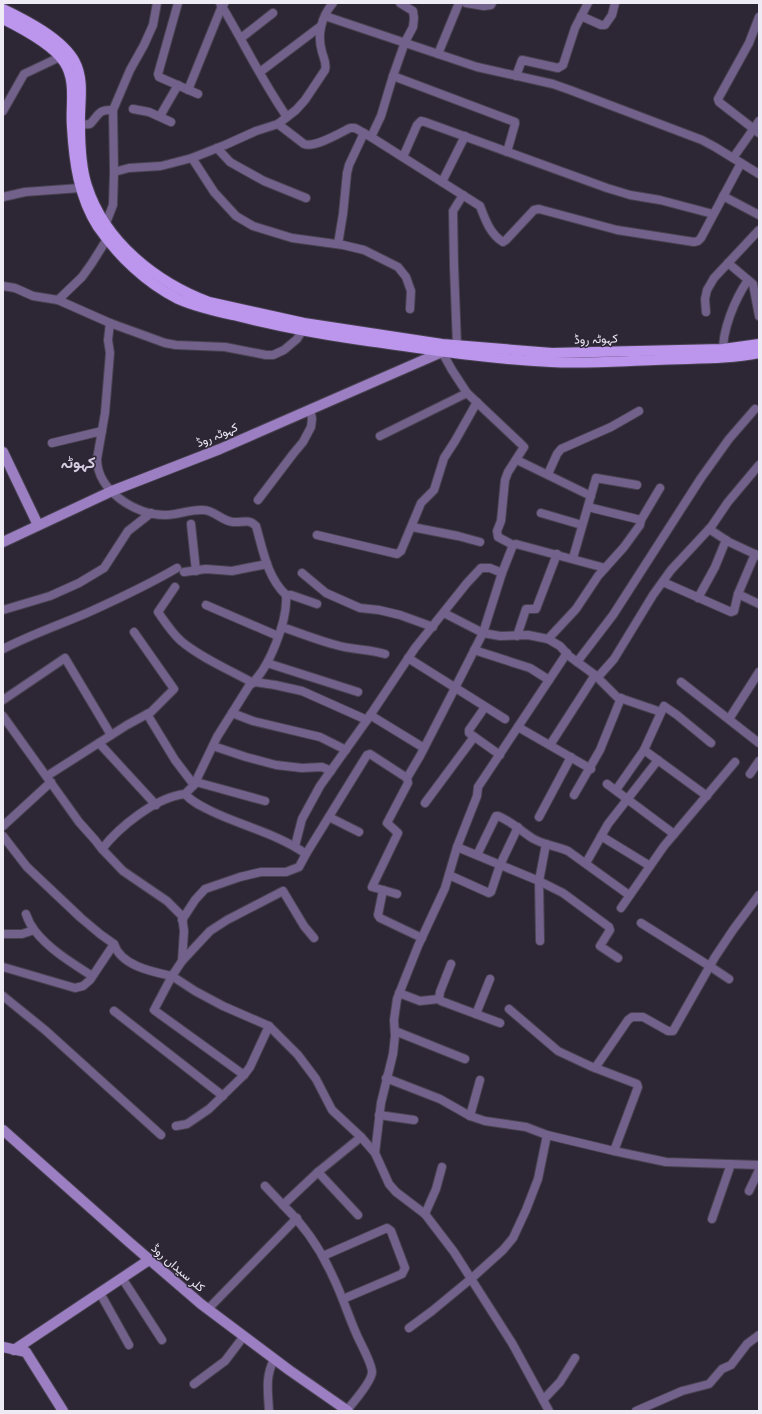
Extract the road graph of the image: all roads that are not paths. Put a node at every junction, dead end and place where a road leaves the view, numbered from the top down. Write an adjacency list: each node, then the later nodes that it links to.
1 (157, 3): 29 (street)
2 (178, 3): 25 (street)
3 (333, 3): 13 (street)
4 (400, 3): 19 (street)
5 (459, 3): 20 (street)
6 (466, 3): 7 (street)
7 (492, 3)
8 (588, 3): 14 (street)
9 (615, 3): 14 (street)
10 (222, 4): 18 (street); 26 (street)
11 (3, 9): 36 (main road)
12 (273, 13): 18 (street)
13 (325, 16): 17 (street); 19 (street)
14 (581, 16): 24 (street)
15 (759, 17): 37 (street)
16 (3, 19): 21 (main road)
17 (321, 26): 22 (street); 32 (street)
18 (241, 38): 22 (street)
19 (405, 42): 20 (street); 23 (street)
20 (438, 54): 24 (street)
21 (60, 57): 30 (street); 49 (main road)
22 (260, 72): 32 (street)
23 (393, 76): 38 (street); 41 (street)
24 (516, 76): 44 (street)
25 (178, 85): 26 (street); 31 (street)
26 (188, 90): 27 (street)
27 (198, 94)
28 (133, 109): 31 (street)
29 (113, 110): 36 (street); 46 (street)
30 (3, 111)
31 (160, 116): 34 (street)
32 (287, 117): 35 (street)
33 (759, 121): 37 (street)
34 (172, 122)
35 (278, 124): 38 (street); 40 (street)
36 (80, 125): 56 (main road)
37 (756, 131): 44 (street)
38 (368, 135): 42 (street); 59 (street)
39 (465, 136): 41 (street); 42 (street); 48 (street)
40 (217, 148): 43 (street); 53 (street)
41 (507, 152): 54 (street)
42 (403, 157): 48 (street)
43 (192, 158): 46 (street); 59 (street)
44 (733, 158): 45 (street)
45 (741, 163): 47 (street); 51 (street)
46 (114, 172): 56 (street)
47 (759, 174)
48 (442, 182): 50 (street)
49 (80, 188): 52 (street); 58 (main road)
50 (463, 195): 54 (street); 70 (street)
51 (723, 196): 54 (street); 55 (street)
52 (3, 197)
53 (306, 198)
54 (713, 214)
55 (759, 215)
56 (106, 223): 71 (main road)
57 (759, 230): 60 (street)
58 (107, 239): 63 (street); 68 (main road)
59 (338, 244): 64 (street)
60 (728, 263): 61 (street); 65 (street)
61 (748, 280): 66 (street); 72 (street)
62 (3, 286): 63 (street)
63 (58, 300): 67 (street)
64 (410, 309)
65 (706, 312)
66 (759, 316)
67 (110, 323): 68 (street); 79 (street)
68 (302, 331): 71 (main road)
69 (759, 344): 72 (main road, کہوٹہ روڈ)
70 (457, 345): 71 (main road, کہوٹہ روڈ); 72 (main road, کہوٹہ روڈ)
71 (442, 348): 72 (main road, کہوٹہ روڈ); 74 (street); 76 (main road, کہوٹہ روڈ)
72 (723, 353): 73 (main road, کہوٹہ روڈ)
73 (759, 353)
74 (467, 393): 75 (street); 80 (street)
75 (477, 402): 83 (street); 98 (street)
76 (310, 409): 88 (main road, کہوٹہ روڈ); 90 (street)
77 (756, 409): 137 (street)
78 (639, 412): 85 (street)
79 (102, 431): 81 (street); 88 (street)
80 (380, 436)
81 (52, 443)
82 (3, 452): 96 (main road)
83 (517, 460): 85 (street); 104 (street)
84 (759, 465): 99 (street)
85 (548, 474): 89 (street)
86 (637, 485): 89 (street)
87 (660, 488): 94 (street)
88 (112, 492): 92 (street); 96 (main road, کہوٹہ روڈ)
89 (591, 496): 91 (street)
90 (258, 500)
91 (588, 507): 94 (street); 97 (street)
92 (152, 513): 108 (street); 123 (street)
93 (540, 513): 97 (street)
94 (642, 520): 110 (street)
95 (191, 524): 111 (street)
96 (38, 525): 102 (main road, کہوٹہ روڈ)
97 (582, 525): 107 (street)
98 (412, 527): 100 (street); 103 (street)
99 (709, 529): 101 (street); 115 (street)
100 (317, 535)
101 (726, 540): 106 (street); 119 (street)
102 (3, 542)
103 (480, 542)
104 (513, 545): 105 (street); 114 (street)
105 (557, 554): 107 (street); 130 (street)
106 (757, 555): 117 (street)
107 (573, 558): 110 (street)
108 (267, 564): 111 (street); 118 (street)
109 (177, 568): 132 (street)
110 (605, 568): 131 (street)
111 (196, 570): 112 (street)
112 (184, 572)
113 (302, 573): 126 (street)
114 (502, 573): 124 (street); 128 (street)
115 (663, 582): 119 (street); 140 (street)
116 (175, 587): 142 (street)
117 (738, 594): 119 (street); 121 (street)
118 (286, 595): 120 (street); 125 (street)
119 (698, 598)
120 (317, 604)
121 (759, 604)
122 (206, 605): 129 (street)
123 (3, 610)
124 (444, 613): 126 (street); 128 (street)
125 (282, 626): 129 (street); 135 (street)
126 (433, 627): 136 (street)
127 (134, 632): 151 (street)
128 (483, 633): 130 (street); 133 (street)
129 (278, 636): 138 (street)
130 (517, 636): 131 (street)
131 (548, 639): 134 (street)
132 (3, 649)
133 (474, 650): 141 (street); 144 (street)
134 (567, 653): 137 (street); 141 (street)
135 (385, 654)
136 (408, 658): 144 (street); 153 (street)
137 (577, 662): 140 (street)
138 (267, 663): 142 (street); 145 (street)
139 (759, 672): 155 (street)
140 (596, 676): 146 (street); 164 (street)
141 (549, 680): 157 (street)
142 (254, 682): 150 (street); 153 (street)
143 (681, 682): 155 (street)
144 (455, 688): 148 (street); 166 (street)
145 (358, 692)
146 (621, 698): 149 (street); 174 (street)
147 (3, 700): 159 (street)
148 (485, 707): 154 (street); 160 (street)
149 (661, 712): 162 (street); 168 (street)
150 (232, 713): 165 (street); 167 (street)
151 (147, 714): 159 (street); 179 (street)
152 (3, 716): 156 (street)
153 (369, 717): 166 (street); 167 (street)
154 (505, 719)
155 (729, 719): 163 (street)
156 (10, 726): 158 (street); 178 (street)
157 (518, 728): 164 (street); 169 (street)
158 (3, 732)
159 (111, 735): 161 (street)
160 (474, 737): 169 (street); 187 (street)
161 (99, 743): 178 (street); 188 (street)
162 (711, 743)
163 (759, 743)
164 (550, 745): 170 (street)
165 (213, 746): 175 (street); 179 (street)
166 (424, 748): 177 (street)
167 (346, 750): 175 (street)
168 (644, 750): 171 (street); 181 (street)
169 (500, 754): 199 (street)
170 (571, 757): 174 (street); 190 (street)
171 (658, 760): 184 (street); 185 (street)
172 (759, 761): 176 (street)
173 (735, 762): 184 (street)
174 (591, 769): 183 (street)
175 (331, 771): 198 (street)
176 (750, 774)
177 (407, 778): 189 (street); 208 (street)
178 (49, 779): 191 (street); 200 (street)
179 (195, 784): 182 (street); 186 (street)
180 (607, 784): 181 (street)
181 (616, 790): 185 (street)
182 (185, 794): 188 (street); 198 (street)
183 (574, 796)
184 (707, 796): 194 (street)
185 (628, 799): 194 (street); 196 (street)
186 (265, 801)
187 (425, 803)
188 (156, 805): 200 (street)
189 (329, 817): 193 (street); 201 (street)
190 (539, 817)
191 (3, 826)
192 (518, 827): 197 (street); 202 (street); 204 (street)
193 (359, 832)
194 (674, 834): 205 (street)
195 (3, 836): 221 (street)
196 (602, 836): 203 (street); 205 (street)
197 (546, 844): 203 (street); 207 (street)
198 (295, 846): 201 (street)
199 (457, 847): 202 (street); 206 (street)
200 (102, 849): 214 (street)
201 (306, 854): 214 (street)
202 (477, 855): 204 (street)
203 (586, 863): 210 (street)
204 (500, 865): 206 (street); 207 (street)
205 (650, 866): 210 (street)
206 (449, 875): 219 (street)
207 (539, 881): 220 (street); 222 (street)
208 (384, 890): 209 (street); 219 (street)
209 (397, 894)
210 (629, 895): 212 (street)
211 (759, 895): 226 (street)
212 (621, 908)
213 (26, 914): 216 (street)
214 (182, 920): 223 (street)
215 (641, 923): 226 (street)
216 (34, 930): 217 (street); 227 (street)
217 (3, 934)
218 (314, 938): 223 (street)
219 (422, 938): 231 (street)
220 (540, 941)
221 (114, 944): 227 (street); 228 (street)
222 (618, 958)
223 (182, 961): 228 (street)
224 (451, 964): 233 (street)
225 (3, 967): 227 (street)
226 (711, 967): 230 (street); 241 (street)
227 (92, 976)
228 (172, 976): 238 (street); 242 (street)
229 (490, 979): 236 (street)
230 (729, 979)
231 (399, 993): 233 (street); 239 (street)
232 (3, 996): 251 (street)
233 (439, 999): 236 (street)
234 (509, 1009): 241 (street)
235 (114, 1011): 245 (street)
236 (476, 1014): 237 (street)
237 (500, 1023)
238 (269, 1026): 242 (street); 253 (street)
239 (395, 1031): 240 (street); 243 (street)
240 (465, 1059)
241 (596, 1068): 254 (street)
242 (244, 1074): 245 (street)
243 (386, 1078): 246 (street); 247 (street)
244 (480, 1080): 247 (street)
245 (223, 1096): 249 (street)
246 (380, 1115): 248 (street); 255 (street)
247 (470, 1116): 252 (street)
248 (414, 1120)
249 (176, 1126)
250 (3, 1130): 269 (main road, کلر سیداں روڈ)
251 (161, 1135)
252 (547, 1135): 254 (street); 271 (street)
253 (361, 1137): 255 (street); 260 (street)
254 (614, 1151): 256 (street)
255 (374, 1153): 264 (street)
256 (730, 1164): 257 (street); 267 (street)
257 (759, 1165)
258 (442, 1167): 264 (street)
259 (759, 1170): 262 (street)
260 (318, 1172): 263 (street); 265 (street)
261 (265, 1186): 263 (street)
262 (749, 1191)
263 (283, 1205): 266 (street)
264 (425, 1214): 271 (street)
265 (358, 1215)
266 (297, 1218): 268 (street); 274 (street)
267 (712, 1219)
268 (323, 1256): 273 (street); 273 (street)
269 (149, 1260): 270 (main road); 274 (main road, کلر سیداں روڈ)
270 (122, 1278): 272 (main road); 278 (street)
271 (472, 1278): 275 (street); 285 (street)
272 (100, 1293): 279 (street); 281 (main road)
273 (343, 1299): 288 (street)
274 (208, 1309): 277 (main road, کلر سیداں روڈ)
275 (409, 1328)
276 (759, 1335): 290 (street)
277 (244, 1336): 283 (main road, کلر سیداں روڈ); 284 (street)
278 (162, 1340)
279 (129, 1345)
280 (3, 1347): 281 (main road)
281 (14, 1350): 286 (main road)
282 (575, 1358): 285 (street)
283 (274, 1359): 287 (street); 288 (main road, کلر سیداں روڈ)
284 (194, 1384)
285 (543, 1400): 289 (street)
286 (63, 1411)
287 (269, 1411)
288 (348, 1411)
289 (549, 1411)
290 (636, 1411)

